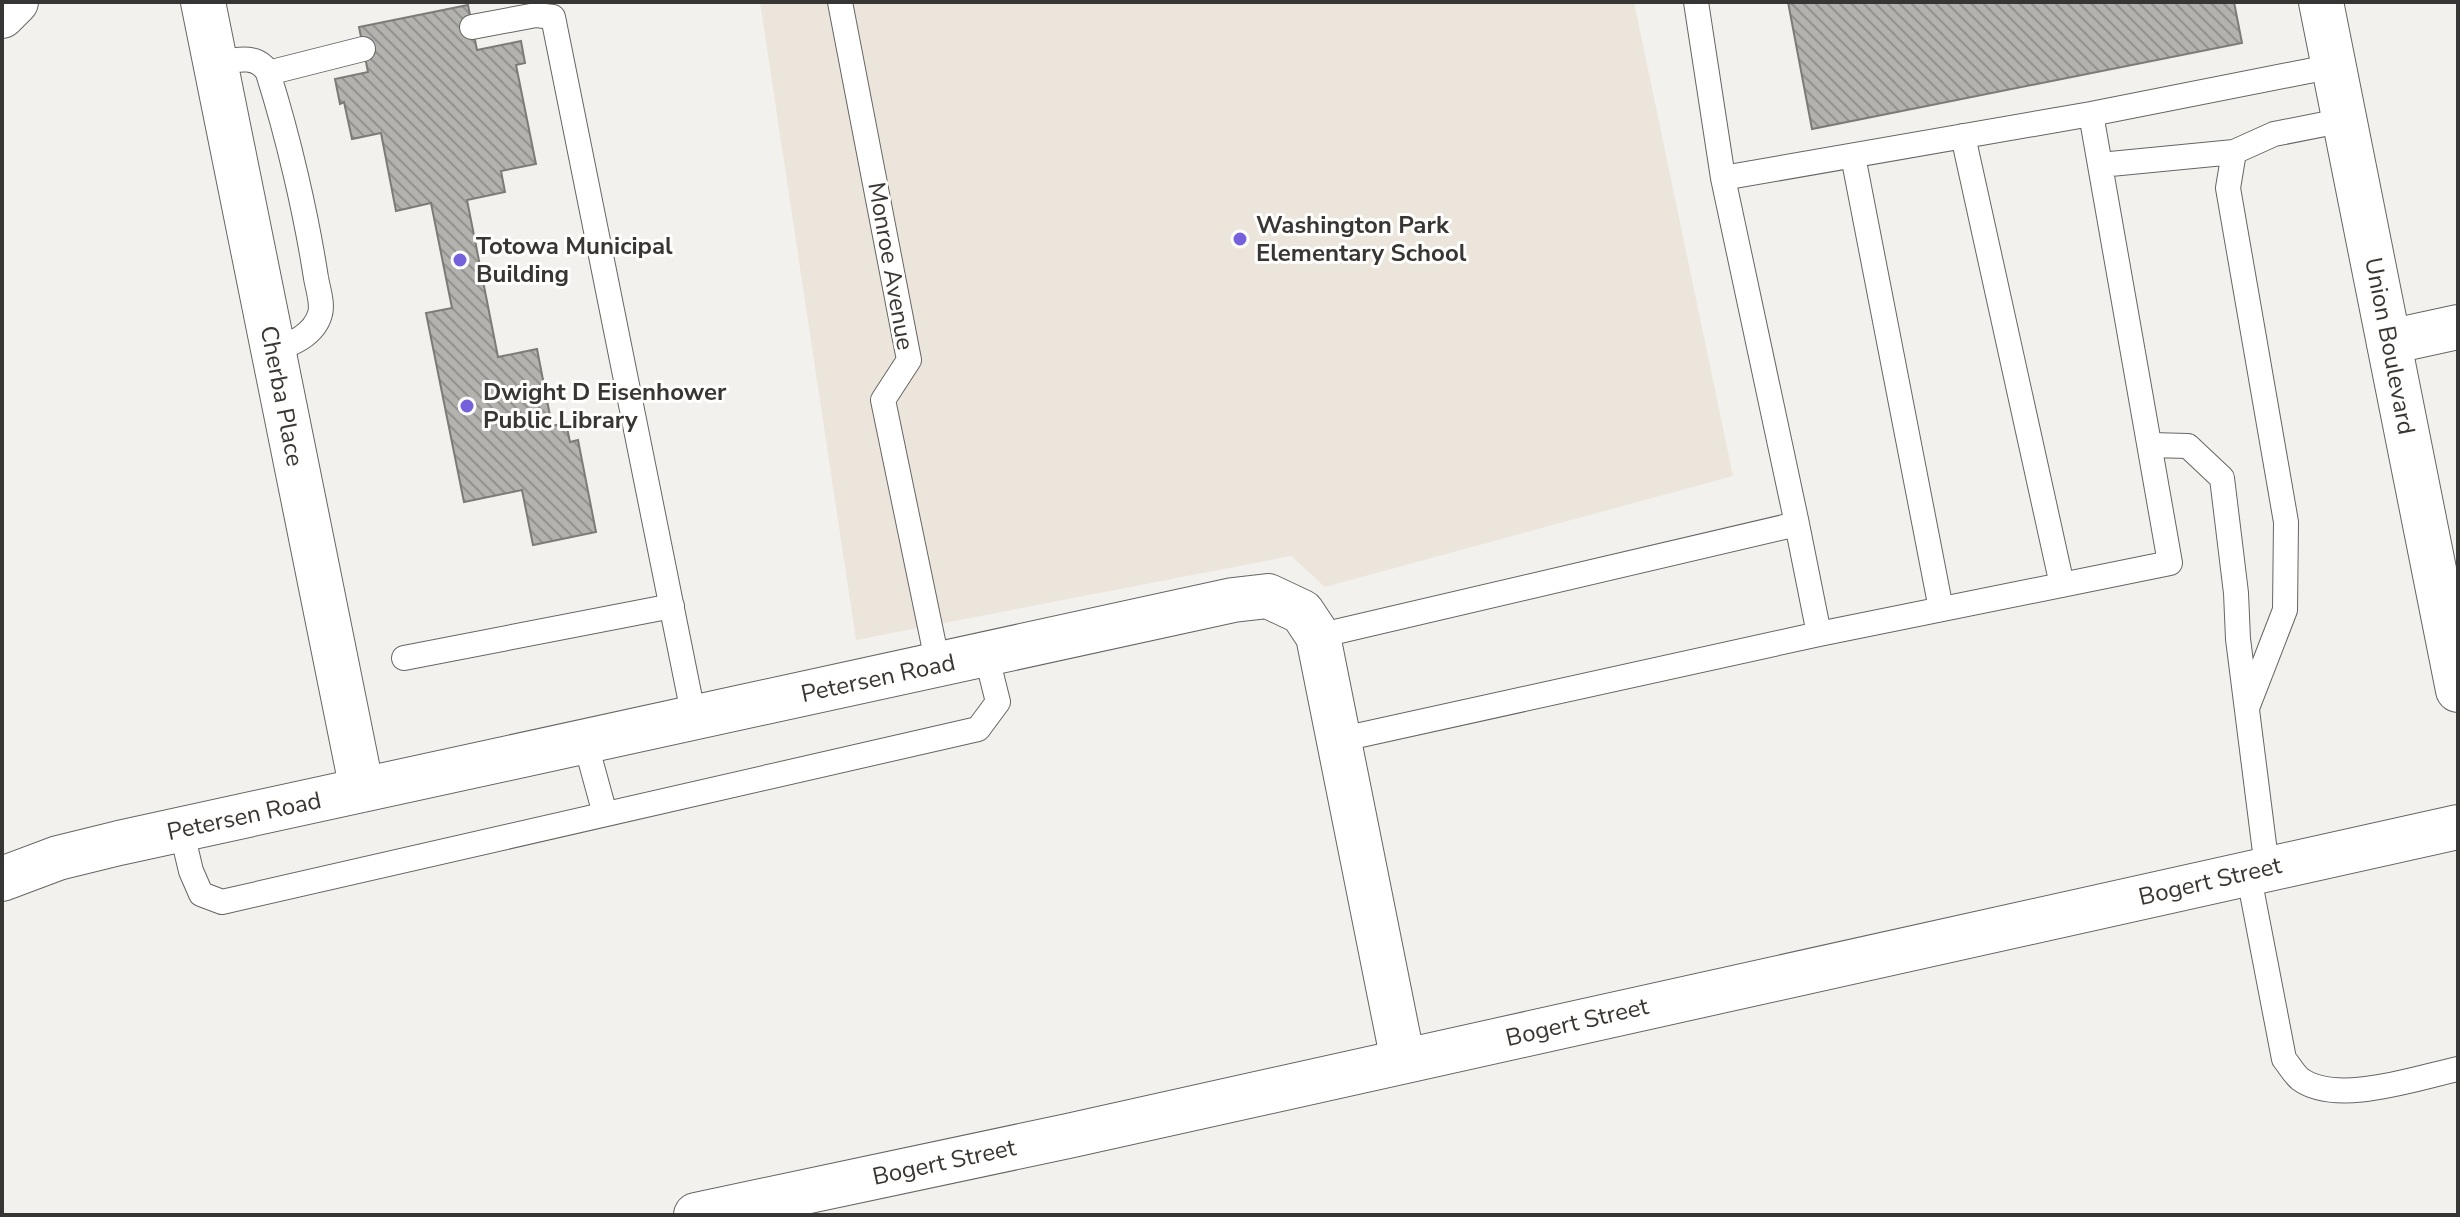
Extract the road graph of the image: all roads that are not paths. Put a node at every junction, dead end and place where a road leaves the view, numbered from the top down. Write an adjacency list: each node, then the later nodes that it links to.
1 (16, 2): 6 (street)
2 (203, 2): 9 (street, Cherba Place)
3 (840, 2): 31 (lane, Monroe Avenue)
4 (1696, 2): 18 (lane)
5 (2321, 2): 10 (street, Union Boulevard)
6 (2, 16)
7 (472, 27): 25 (lane)
8 (363, 49): 11 (lane)
9 (215, 63): 11 (lane); 21 (street, Cherba Place)
10 (2334, 66): 12 (lane); 13 (street, Union Boulevard)
11 (268, 73): 21 (lane)
12 (2091, 114): 14 (lane); 17 (lane)
13 (2345, 120): 15 (lane); 20 (street, Union Boulevard)
14 (1963, 136): 16 (lane); 24 (lane)
15 (2234, 152): 17 (lane); 33 (lane)
16 (1853, 156): 18 (lane); 26 (lane)
17 (2100, 165): 22 (lane)
18 (1723, 178): 23 (lane)
19 (2458, 327): 20 (street)
20 (2389, 342): 32 (street, Union Boulevard)
21 (273, 351): 37 (street, Cherba Place)
22 (2151, 445): 24 (lane); 33 (lane)
23 (1797, 524): 27 (lane); 28 (lane)
24 (2062, 585): 26 (lane)
25 (672, 606): 30 (lane); 34 (lane)
26 (1941, 609): 27 (lane)
27 (1819, 634): 35 (lane)
28 (1318, 636): 29 (street, Petersen Road); 35 (street)
29 (986, 654): 31 (street, Petersen Road); 38 (lane)
30 (404, 658)
31 (938, 665): 34 (street, Petersen Road)
32 (2458, 690)
33 (2247, 708): 41 (lane)
34 (694, 718): 36 (street, Petersen Road)
35 (1338, 740): 43 (street)
36 (585, 741): 37 (street, Petersen Road); 38 (lane)
37 (362, 790): 40 (street, Petersen Road)
38 (605, 814): 40 (lane)
39 (2458, 827): 41 (street, Bogert Street)
40 (181, 829): 42 (street, Petersen Road)
41 (2258, 870): 43 (street, Bogert Street); 44 (lane)
42 (2, 879)
43 (1403, 1061): 45 (street, Bogert Street)
44 (2458, 1069)
45 (696, 1215)

